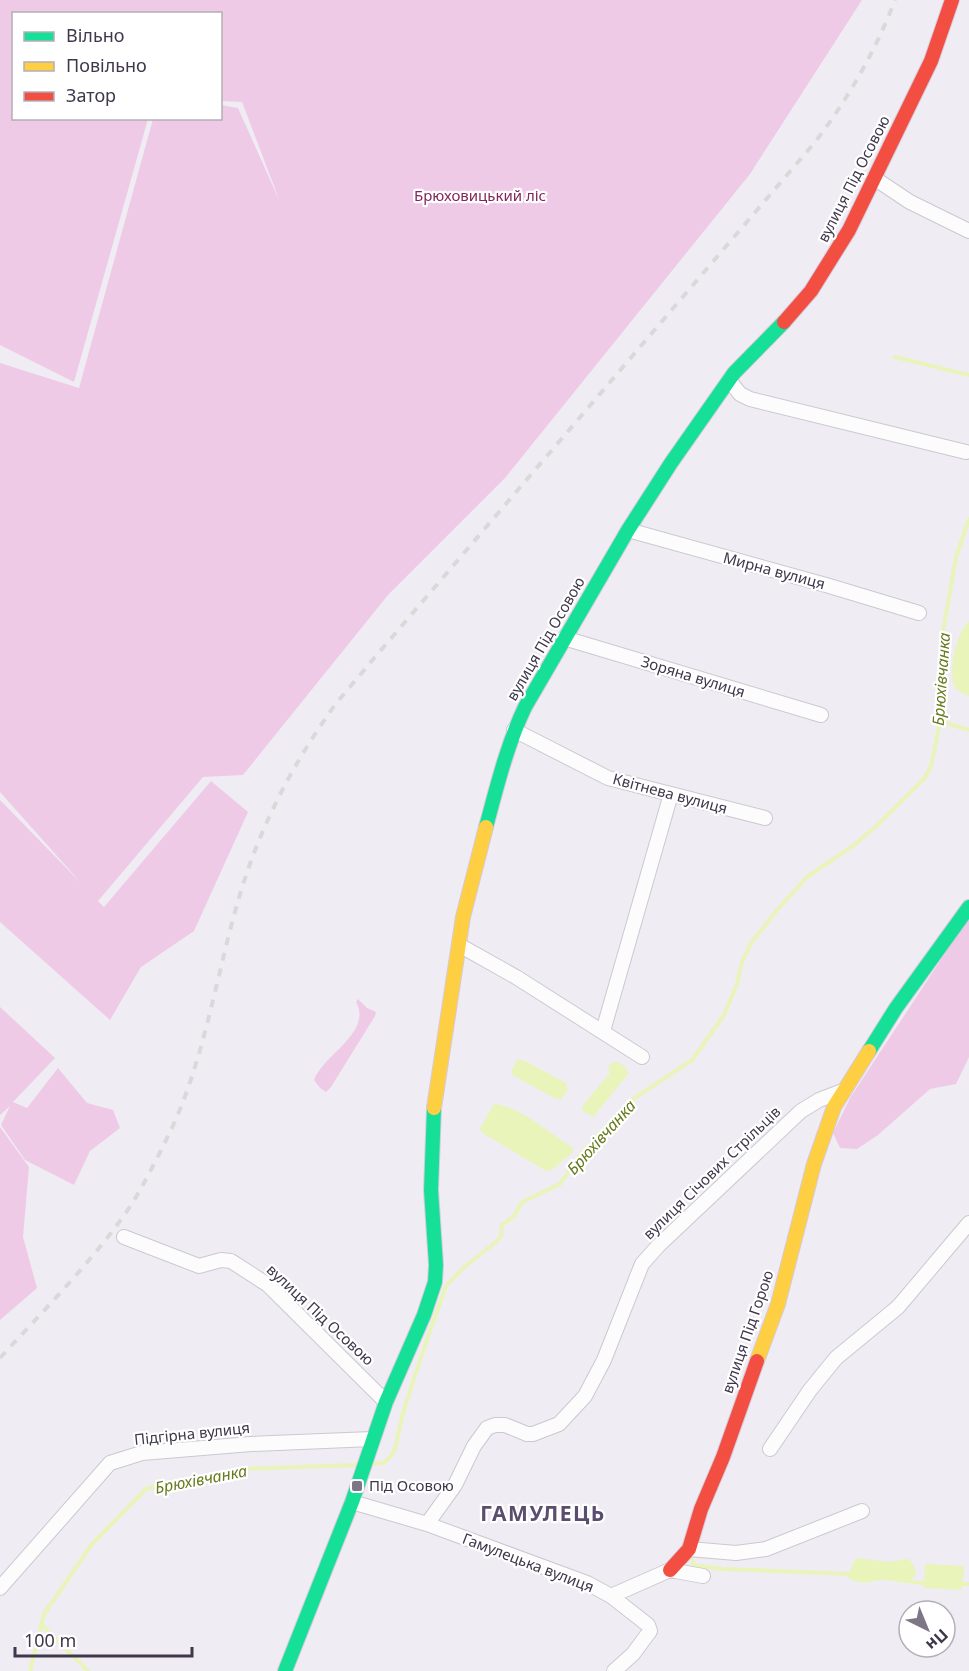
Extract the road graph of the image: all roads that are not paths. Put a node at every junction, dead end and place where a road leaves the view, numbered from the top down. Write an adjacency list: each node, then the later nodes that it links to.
1 (952, 0): 2 (street, вулиця Під Осовою)
2 (874, 178): 3 (street); 4 (street, вулиця Під Осовою)
3 (969, 231)
4 (729, 380): 5 (street); 6 (street, вулиця Під Осовою)
5 (966, 452)
6 (628, 530): 7 (street, Мирна вулиця); 8 (street, вулиця Під Осовою)
7 (920, 613)
8 (564, 638): 9 (street, Зоряна вулиця); 10 (street, вулиця Під Осовою)
9 (821, 715)
10 (514, 730): 11 (street, Квітнева вулиця); 14 (street, вулиця Під Осовою)
11 (671, 794): 12 (street, Квітнева вулиця); 15 (street)
12 (765, 818)
13 (969, 907): 17 (street)
14 (459, 945): 15 (street); 20 (street, вулиця Під Осовою)
15 (603, 1031): 16 (street)
16 (642, 1057)
17 (845, 1090): 25 (street, вулиця Січових Стрільців); 26 (street, вулиця Під Горою)
18 (969, 1223): 22 (street)
19 (124, 1238): 20 (street, вулиця Під Осовою)
20 (386, 1402): 21 (street, вулиця Під Осовою)
21 (370, 1445): 23 (street, вулиця Під Осовою); 29 (street, Підгірна вулиця)
22 (770, 1449)
23 (352, 1502): 25 (street, Гамулецька вулиця); 31 (street)
24 (862, 1511): 26 (street)
25 (427, 1524): 30 (street, Гамулецька вулиця)
26 (689, 1549): 27 (street)
27 (670, 1570): 28 (street); 30 (street, Гамулецька вулиця)
28 (703, 1576)
29 (0, 1588)
30 (611, 1596): 32 (street)
31 (285, 1671)
32 (614, 1671)

